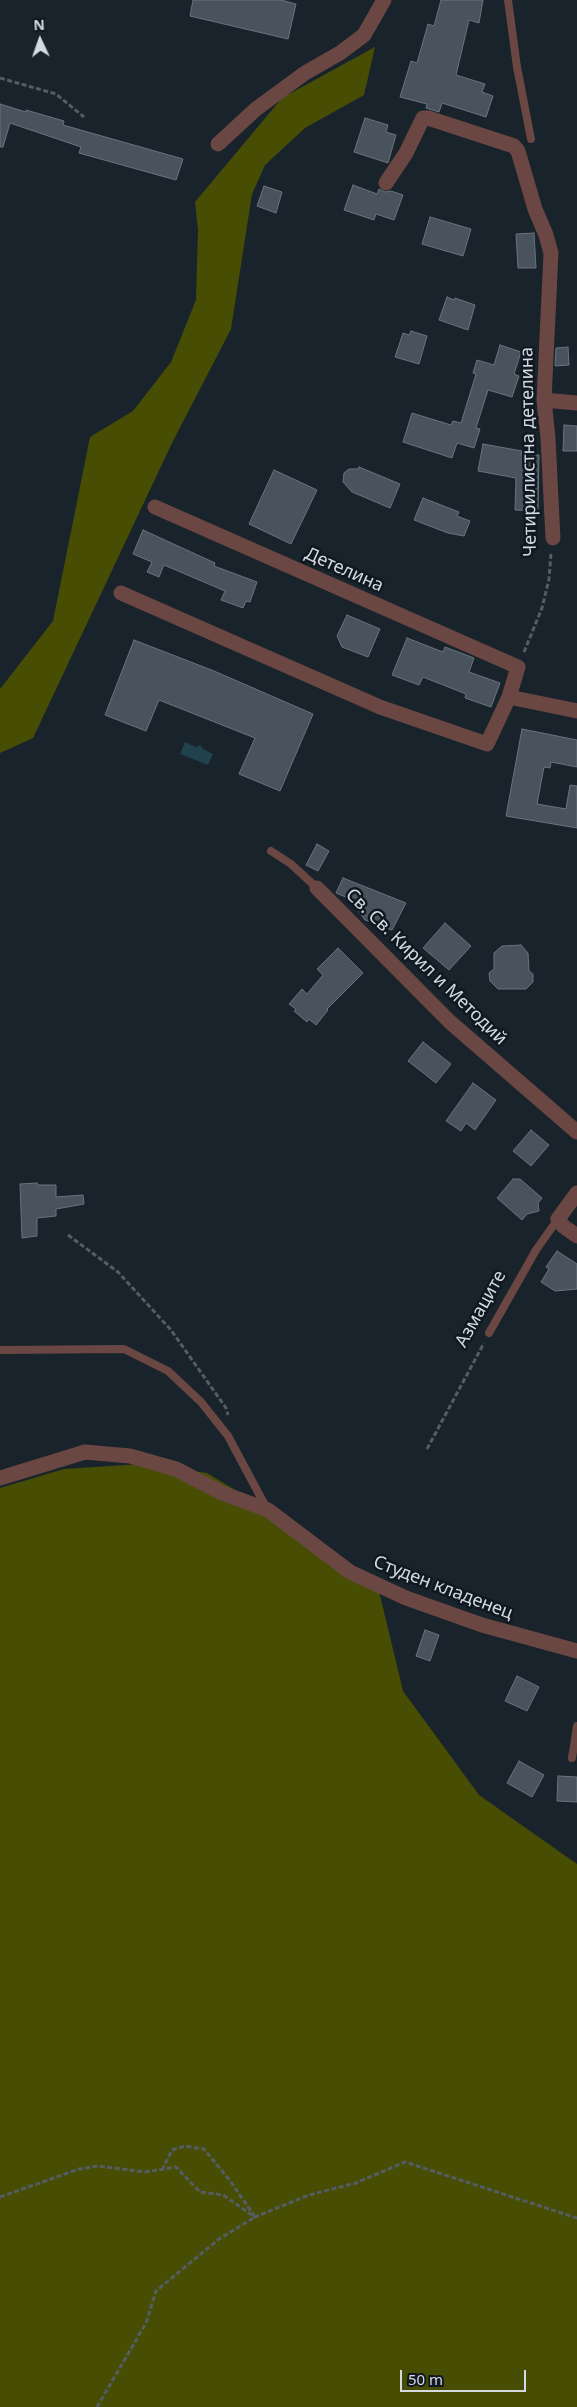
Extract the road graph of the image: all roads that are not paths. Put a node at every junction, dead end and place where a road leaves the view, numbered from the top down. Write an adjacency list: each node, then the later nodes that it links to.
1 (384, 0): 4 (street)
2 (508, 0): 3 (lane)
3 (531, 139)
4 (218, 144)
5 (386, 183): 6 (street, Четирилистна детелина)
6 (544, 400): 7 (street); 9 (street, Четирилистна детелина)
7 (577, 403)
8 (155, 507): 11 (street, Детелина)
9 (552, 538)
10 (121, 594): 11 (street)
11 (508, 697): 12 (street)
12 (577, 711)
13 (272, 851): 14 (lane)
14 (317, 888): 15 (street, Св. Св. Кирил и Методий)
15 (577, 1132)
16 (577, 1193): 17 (street, Азмаците)
17 (558, 1219): 18 (street); 19 (lane, Азмаците)
18 (577, 1236)
19 (488, 1333)
20 (0, 1350): 22 (lane)
21 (0, 1478): 22 (street, Студен кладенец)
22 (268, 1510): 23 (street, Студен кладенец)
23 (577, 1651)
24 (577, 1726): 25 (lane)
25 (572, 1758)

